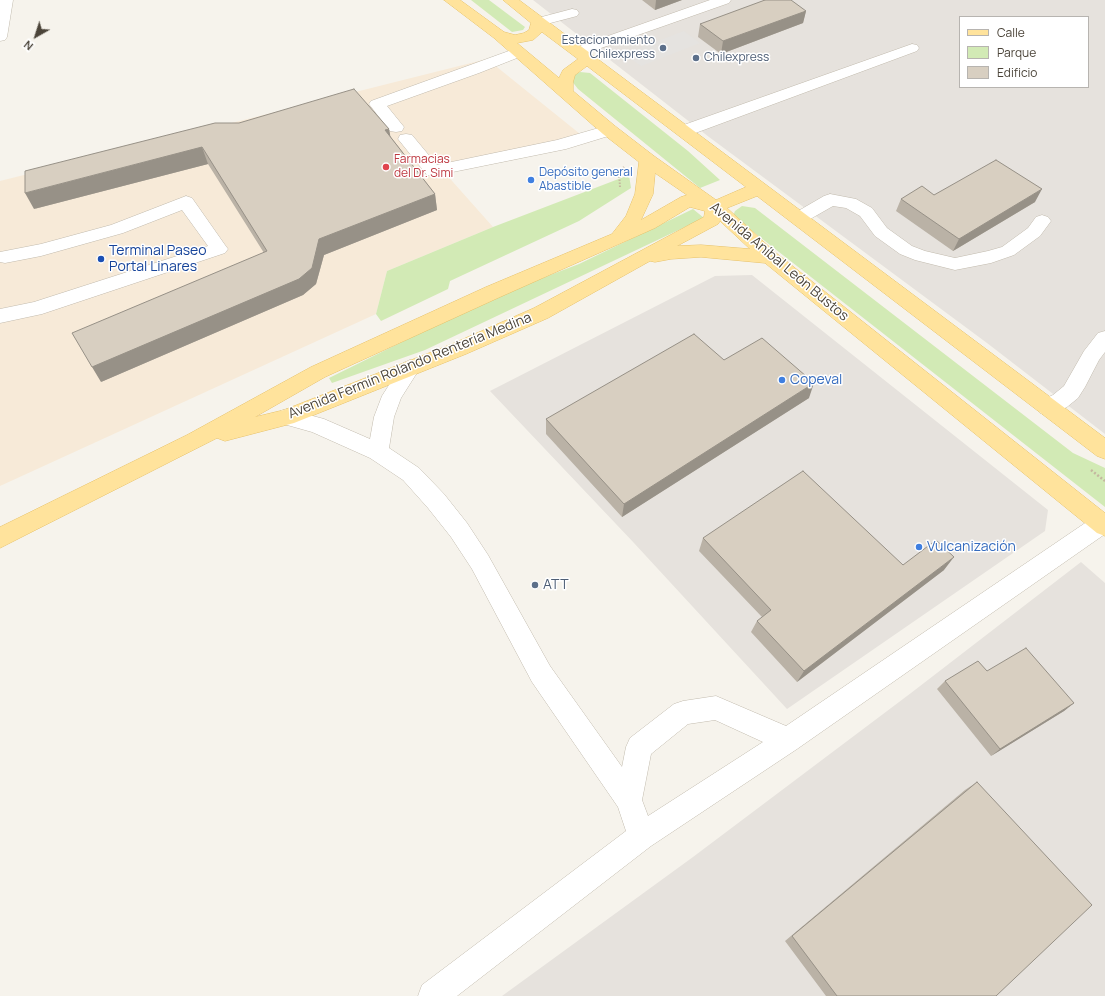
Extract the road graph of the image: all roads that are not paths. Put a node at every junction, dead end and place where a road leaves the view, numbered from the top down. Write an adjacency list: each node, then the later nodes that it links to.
1 (6, 0): 8 (street)
2 (451, 0): 7 (main road, Avenida Aníbal León Bustos)
3 (510, 0): 6 (main road)
4 (724, 0): 10 (street)
5 (572, 13): 6 (street)
6 (539, 22): 7 (main road); 10 (main road)
7 (499, 35): 11 (main road, Avenida Aníbal León Bustos)
8 (0, 37)
9 (912, 48): 15 (street)
10 (579, 51): 12 (main road)
11 (517, 53): 13 (main road, Avenida Aníbal León Bustos); 14 (street)
12 (592, 60): 13 (main road); 15 (main road)
13 (565, 91): 14 (main road, Avenida Aníbal León Bustos)
14 (609, 130): 16 (main road, Avenida Aníbal León Bustos)
15 (684, 131): 17 (main road)
16 (648, 160): 18 (main road, Avenida Aníbal León Bustos); 21 (main road)
17 (759, 188): 18 (main road); 19 (main road)
18 (715, 207): 21 (main road, Avenida Fermín Rolando Rentería Medina); 23 (main road, Avenida Aníbal León Bustos); 24 (main road, Avenida Fermín Rolando Rentería Medina)
19 (799, 218): 20 (street); 28 (main road)
20 (1042, 221)
21 (616, 239): 30 (main road, Avenida Fermín Rolando Rentería Medina)
22 (2, 257): 25 (street)
23 (770, 257): 24 (main road); 33 (main road, Avenida Aníbal León Bustos)
24 (638, 259): 27 (main road, Avenida Fermín Rolando Rentería Medina)
25 (2, 317)
26 (1105, 338): 28 (street)
27 (410, 368): 29 (main road, Avenida Fermín Rolando Rentería Medina); 32 (street)
28 (1047, 407): 31 (main road)
29 (287, 417): 30 (main road, Avenida Fermín Rolando Rentería Medina); 32 (street)
30 (194, 441): 34 (main road, Avenida Fermín Rolando Rentería Medina)
31 (1105, 450)
32 (378, 452): 36 (street)
33 (1104, 525): 35 (street)
34 (0, 538)
35 (788, 740): 36 (street); 37 (street)
36 (628, 800): 37 (street)
37 (641, 836): 38 (street)
38 (432, 996)

